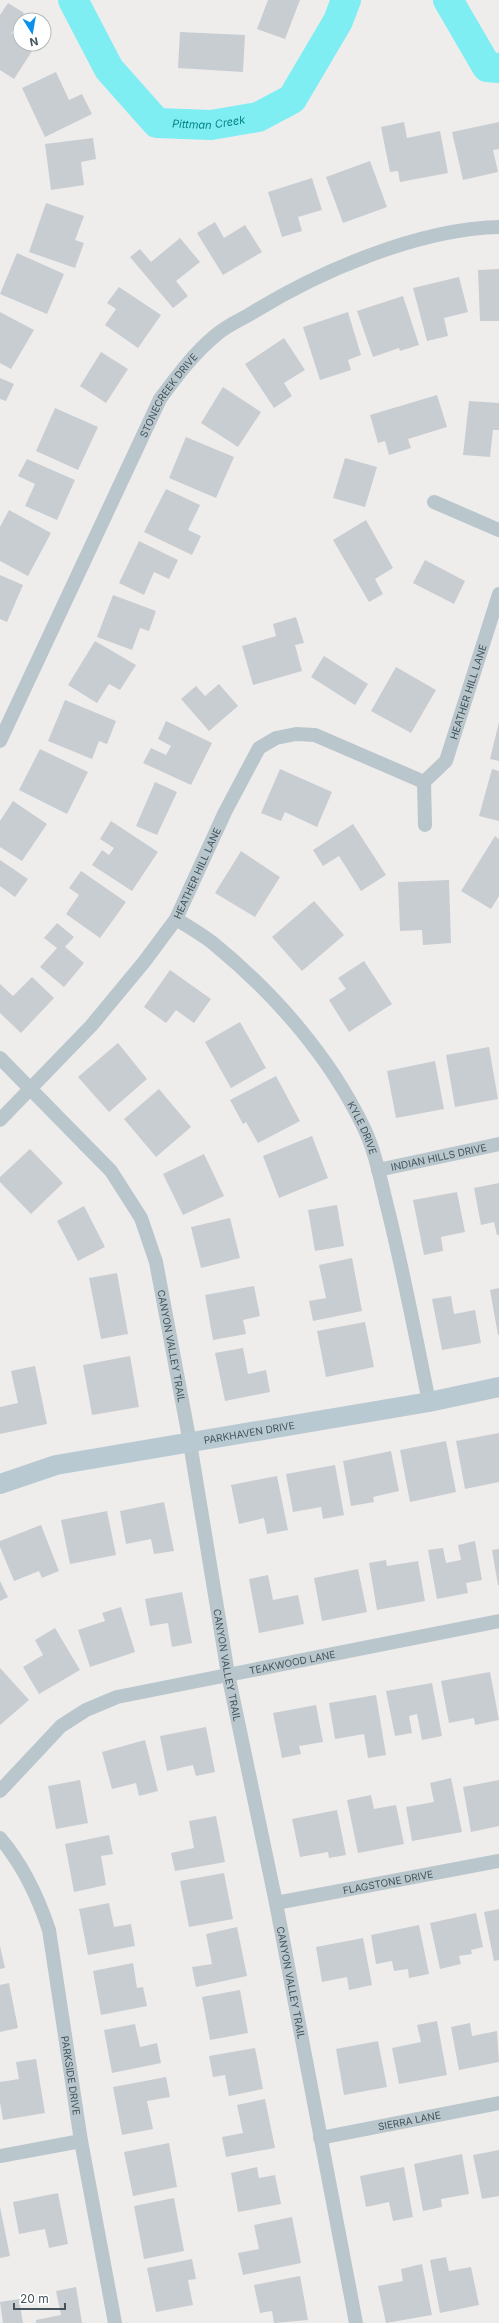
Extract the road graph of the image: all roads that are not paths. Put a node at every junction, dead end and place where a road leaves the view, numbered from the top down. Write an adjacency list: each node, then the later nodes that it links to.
1 (499, 227): 5 (street, STONECREEK DRIVE)
2 (434, 502): 3 (street)
3 (499, 530)
4 (499, 594): 6 (street, HEATHER HILL LANE)
5 (0, 741)
6 (424, 782): 7 (street); 8 (street, HEATHER HILL LANE)
7 (425, 825)
8 (176, 919): 10 (street, HEATHER HILL LANE); 13 (street, KYLE DRIVE)
9 (0, 1058): 10 (street, CANYON VALLEY TRAIL)
10 (32, 1089): 11 (street, HEATHER HILL LANE); 16 (street, CANYON VALLEY TRAIL)
11 (0, 1120)
12 (499, 1144): 13 (street, INDIAN HILLS DRIVE)
13 (378, 1170): 15 (street, KYLE DRIVE)
14 (499, 1387): 15 (street, PARKHAVEN DRIVE)
15 (429, 1402): 16 (street, PARKHAVEN DRIVE)
16 (190, 1443): 17 (street, PARKHAVEN DRIVE); 19 (street, CANYON VALLEY TRAIL)
17 (0, 1484)
18 (499, 1621): 19 (street, TEAKWOOD LANE)
19 (228, 1674): 20 (street, TEAKWOOD LANE); 23 (street, CANYON VALLEY TRAIL)
20 (0, 1791)
21 (0, 1838): 26 (street, PARKSIDE DRIVE)
22 (499, 1861): 23 (street, FLAGSTONE DRIVE)
23 (276, 1903): 25 (street, CANYON VALLEY TRAIL)
24 (499, 2103): 25 (street, SIERRA LANE)
25 (320, 2138): 29 (street, CANYON VALLEY TRAIL)
26 (81, 2141): 27 (street); 28 (street, PARKSIDE DRIVE)
27 (0, 2156)
28 (115, 2323)
29 (356, 2323)

